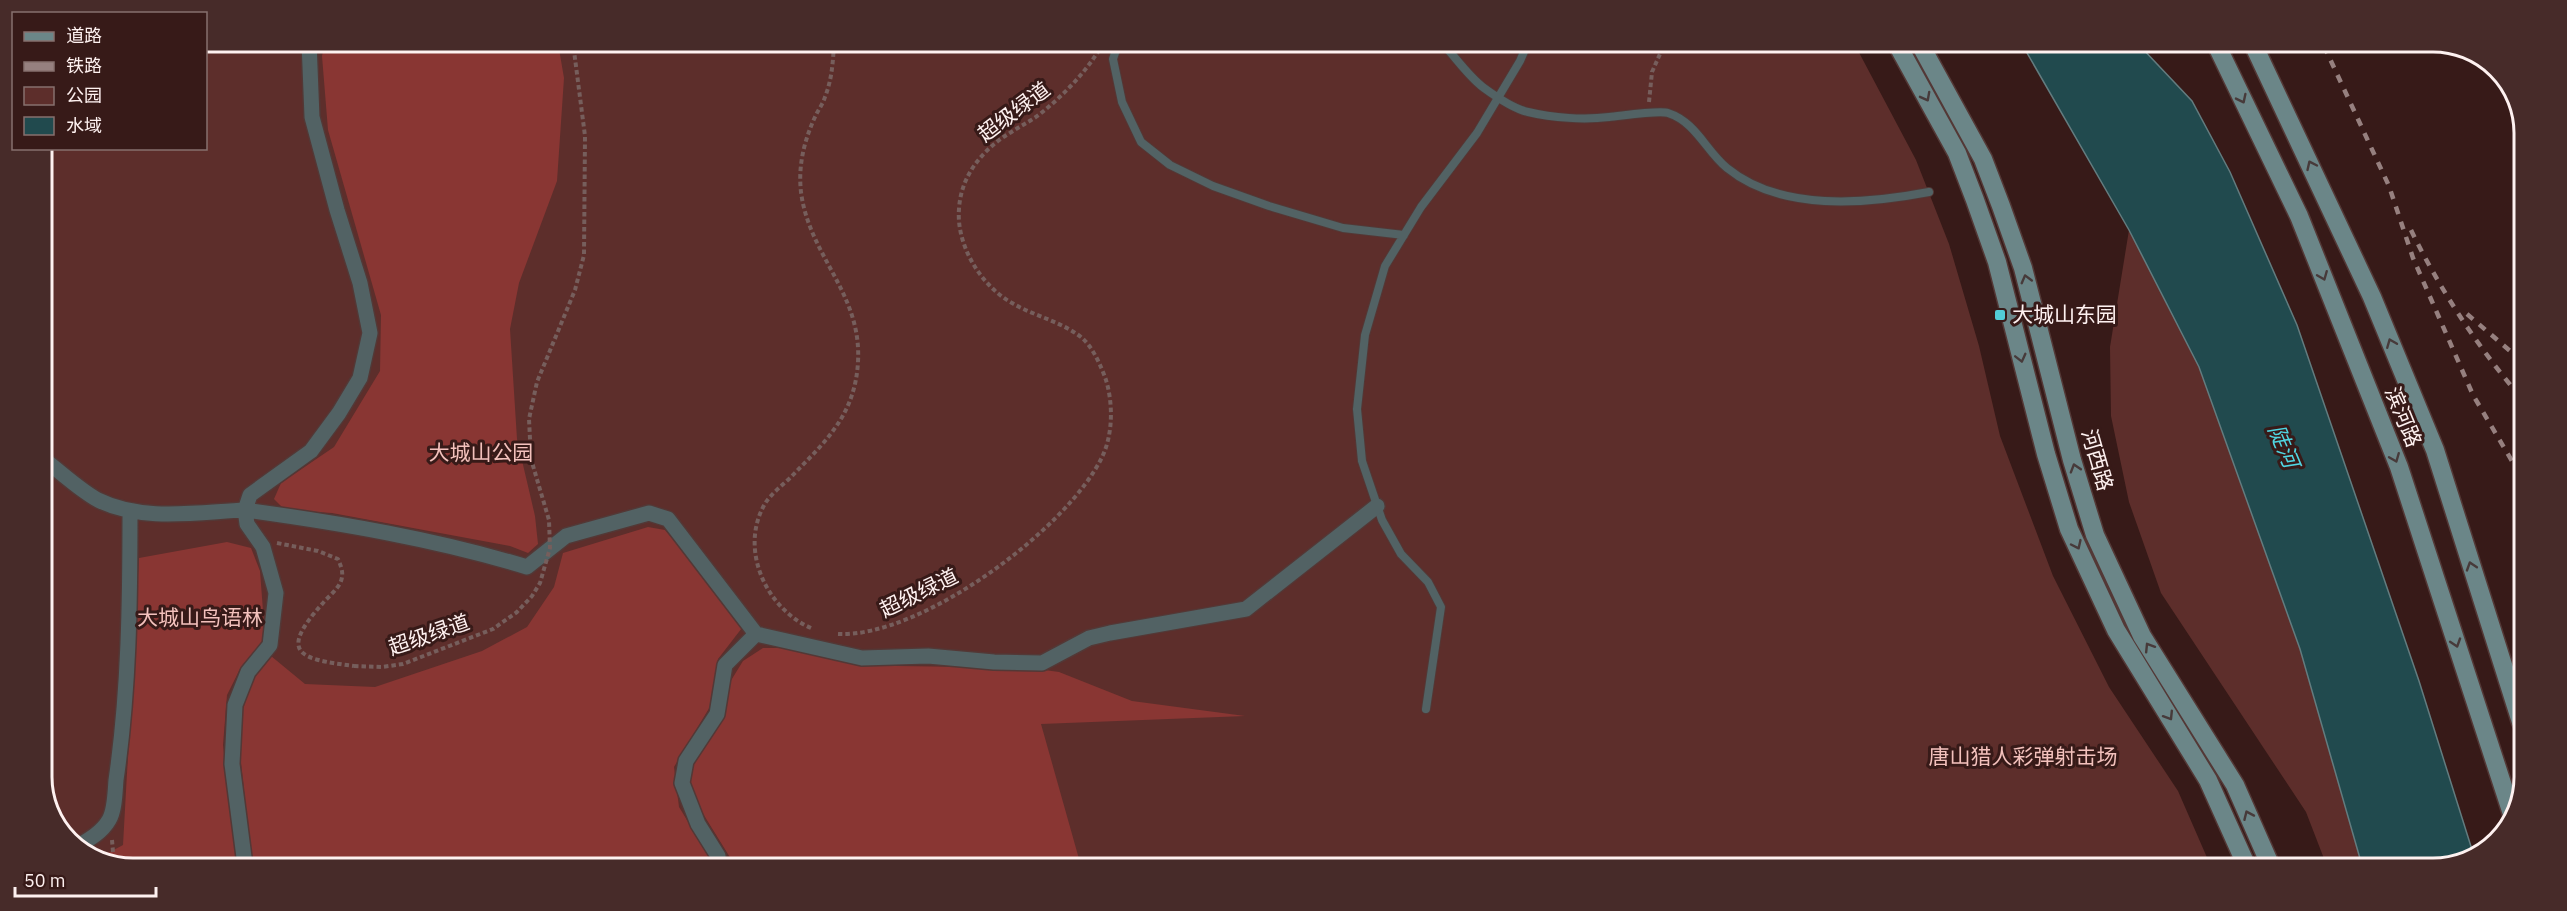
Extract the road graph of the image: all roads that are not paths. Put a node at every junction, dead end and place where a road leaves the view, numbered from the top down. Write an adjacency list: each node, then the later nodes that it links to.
1 (309, 53): 13 (street)
2 (1115, 53): 10 (lane)
3 (1451, 53): 9 (lane)
4 (1524, 53): 10 (lane)
5 (1902, 53): 22 (street, one-way to 22)
6 (1925, 53): 23 (street, 河西路, one-way to 6)
7 (2220, 53): 18 (street, 滨河路, one-way to 18)
8 (2257, 53): 16 (street, 滨河路, one-way to 8)
9 (1929, 192)
10 (1404, 235): 12 (lane)
11 (53, 466): 14 (street)
12 (1377, 506): 15 (street); 17 (lane)
13 (245, 510): 14 (street); 15 (street); 20 (street)
14 (130, 511): 19 (street)
15 (756, 634): 21 (street)
16 (2514, 700)
17 (1426, 710)
18 (2509, 806)
19 (85, 842)
20 (244, 858)
21 (718, 858)
22 (2243, 858)
23 (2267, 858)

